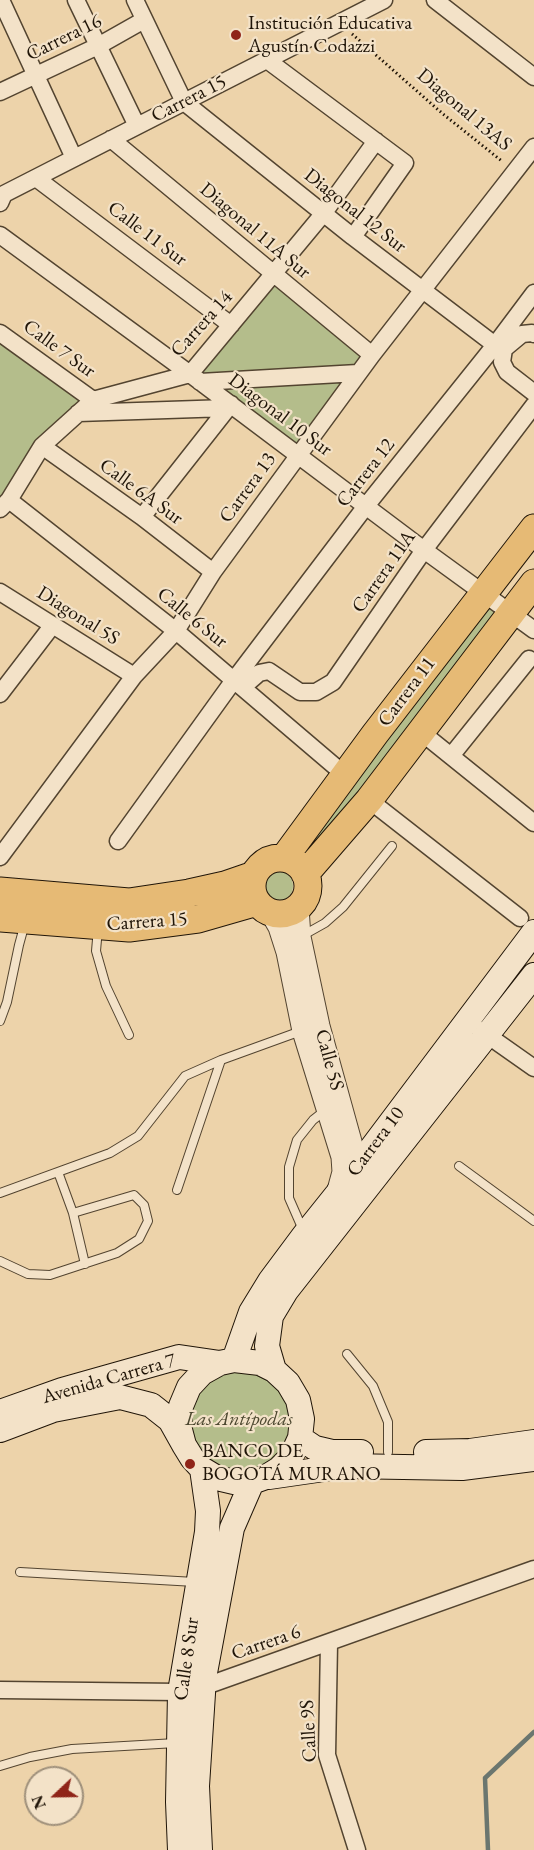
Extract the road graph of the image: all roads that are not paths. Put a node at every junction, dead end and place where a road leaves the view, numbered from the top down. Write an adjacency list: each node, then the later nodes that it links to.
1 (1, 0): 9 (street)
2 (76, 0): 7 (street)
3 (135, 0): 6 (street)
4 (384, 0): 8 (street, Carrera 15)
5 (435, 0): 10 (street)
6 (144, 20): 7 (street, Carrera 16); 12 (street)
7 (98, 46): 9 (street, Carrera 16); 13 (street)
8 (267, 60): 12 (street, Carrera 15); 15 (street)
9 (36, 76): 11 (street, Carrera 16); 17 (street)
10 (534, 78)
11 (0, 92)
12 (184, 102): 13 (street, Carrera 15); 20 (street, Diagonal 12 Sur)
13 (136, 126): 14 (street, Carrera 15)
14 (111, 139): 17 (street, Carrera 15); 23 (street, Diagonal 11A Sur)
15 (376, 141): 20 (street, Carrera 14); 22 (street)
16 (534, 147): 24 (street, Carrera 13)
17 (74, 158): 18 (street, Carrera 15)
18 (36, 178): 19 (street, Carrera 15); 26 (street, Calle 11 Sur)
19 (1, 194)
20 (323, 214): 22 (street, Diagonal 12 Sur); 23 (street, Carrera 14)
21 (0, 235): 32 (street, Diagonal 10 Sur)
22 (353, 237): 24 (street, Diagonal 12 Sur)
23 (274, 274): 26 (street, Carrera 14); 30 (street, Diagonal 11A Sur)
24 (423, 290): 29 (street, Diagonal 12 Sur); 30 (street, Carrera 13)
25 (534, 293): 29 (street, Carrera 12)
26 (231, 325): 32 (street, Carrera 14)
27 (0, 333): 34 (street, Calle 7 Sur)
28 (534, 334): 29 (street)
29 (500, 347): 33 (street); 41 (street, Carrera 12)
30 (372, 355): 31 (street, Carrera 13)
31 (358, 373): 32 (street); 39 (street, Carrera 13)
32 (195, 378): 34 (street, Carrera 14); 36 (street, Diagonal 10 Sur)
33 (534, 393)
34 (93, 400): 37 (street, Carrera 14)
35 (534, 405): 44 (street, Carrera 11A)
36 (229, 406): 37 (street); 39 (street, Diagonal 10 Sur); 42 (street)
37 (78, 413): 38 (street, Carrera 14)
38 (42, 446): 40 (street, Carrera 14); 42 (street, Calle 6A Sur)
39 (298, 455): 41 (street, Diagonal 10 Sur); 45 (street, Carrera 13)
40 (4, 505): 52 (street, Calle 6 Sur)
41 (366, 506): 44 (street, Diagonal 10 Sur); 55 (street, Carrera 12)
42 (142, 517): 45 (street, Calle 6A Sur)
43 (534, 528): 48 (main road, Carrera 11)
44 (423, 550): 48 (street, Diagonal 10 Sur); 55 (street, Carrera 11A)
45 (213, 572): 52 (street, Carrera 13)
46 (534, 583): 49 (main road, Carrera 11)
47 (0, 592): 50 (street, Diagonal 5S)
48 (483, 593): 49 (street, Diagonal 10 Sur); 59 (main road, Carrera 11)
49 (511, 613): 51 (street, Diagonal 10 Sur); 57 (main road, Carrera 11)
50 (52, 626): 54 (street, Diagonal 5S); 56 (street)
51 (534, 630)
52 (176, 631): 54 (street, Carrera 13); 55 (street, Calle 6 Sur)
53 (529, 659): 58 (street)
54 (134, 676): 64 (street, Carrera 13)
55 (238, 683): 59 (street, Calle 6 Sur); 62 (street, Carrera 12)
56 (0, 694)
57 (421, 732): 58 (street); 60 (main road, Carrera 11)
58 (451, 756): 61 (street)
59 (345, 775): 65 (main road, Carrera 11)
60 (369, 800): 66 (main road, Carrera 11); 72 (street)
61 (534, 823)
62 (118, 841)
63 (392, 846): 74 (lane)
64 (0, 857)
65 (284, 858): 66 (main road); 67 (main road)
66 (305, 874): 70 (main road)
67 (254, 875): 68 (main road, Carrera 15); 69 (main road)
68 (0, 891)
69 (264, 907): 70 (main road); 73 (main road, Carrera 15); 78 (street, Calle 5S)
70 (298, 908): 74 (street, Calle 5S)
71 (13, 919): 73 (main road, Carrera 15); 77 (lane)
72 (527, 925): 76 (main road, Carrera 10)
73 (99, 926): 79 (lane)
74 (300, 938): 78 (street, Calle 5S)
75 (534, 975): 80 (main road, Carrera 10)
76 (466, 1021): 80 (street); 85 (main road, Carrera 10)
77 (0, 1022)
78 (311, 1028): 81 (lane); 83 (street, Calle 5S); 85 (street, Calle 5S)
79 (129, 1035)
80 (487, 1035): 82 (street); 89 (main road, Carrera 10)
81 (221, 1060): 86 (lane); 87 (lane)
82 (534, 1068)
83 (327, 1109): 89 (street, Calle 5S); 92 (lane)
84 (459, 1166): 91 (lane)
85 (358, 1167): 89 (main road, Carrera 10)
86 (58, 1172): 88 (lane); 90 (lane)
87 (177, 1190)
88 (0, 1193)
89 (343, 1202): 92 (main road, Carrera 10); 97 (main road, Carrera 10)
90 (72, 1213): 94 (lane); 94 (lane)
91 (534, 1221)
92 (305, 1234): 96 (main road, Carrera 10)
93 (0, 1261): 94 (lane)
94 (85, 1264)
95 (347, 1354): 103 (lane)
96 (227, 1362): 97 (main road); 98 (main road, Avenida Carrera 7); 102 (main road)
97 (274, 1370): 100 (main road)
98 (0, 1412)
99 (0, 1430): 102 (main road, Avenida Carrera 7)
100 (300, 1438): 103 (main road); 106 (main road)
101 (534, 1442): 103 (main road)
102 (184, 1445): 105 (main road)
103 (388, 1452)
104 (534, 1460): 106 (main road)
105 (202, 1469): 106 (main road); 109 (main road, Calle 8 Sur)
106 (259, 1479): 111 (main road, Calle 8 Sur)
107 (534, 1569): 110 (street, Carrera 6)
108 (20, 1572): 109 (lane)
109 (199, 1582): 111 (main road, Calle 8 Sur)
110 (329, 1643): 111 (street, Carrera 6); 117 (street, Calle 9S)
111 (192, 1689): 112 (street, Carrera 6); 113 (main road, Calle 8 Sur); 116 (main road, Calle 8 Sur)
112 (0, 1690)
113 (179, 1743): 114 (lane); 115 (main road, Calle 8 Sur)
114 (0, 1766)
115 (180, 1850)
116 (200, 1850)
117 (357, 1850)

